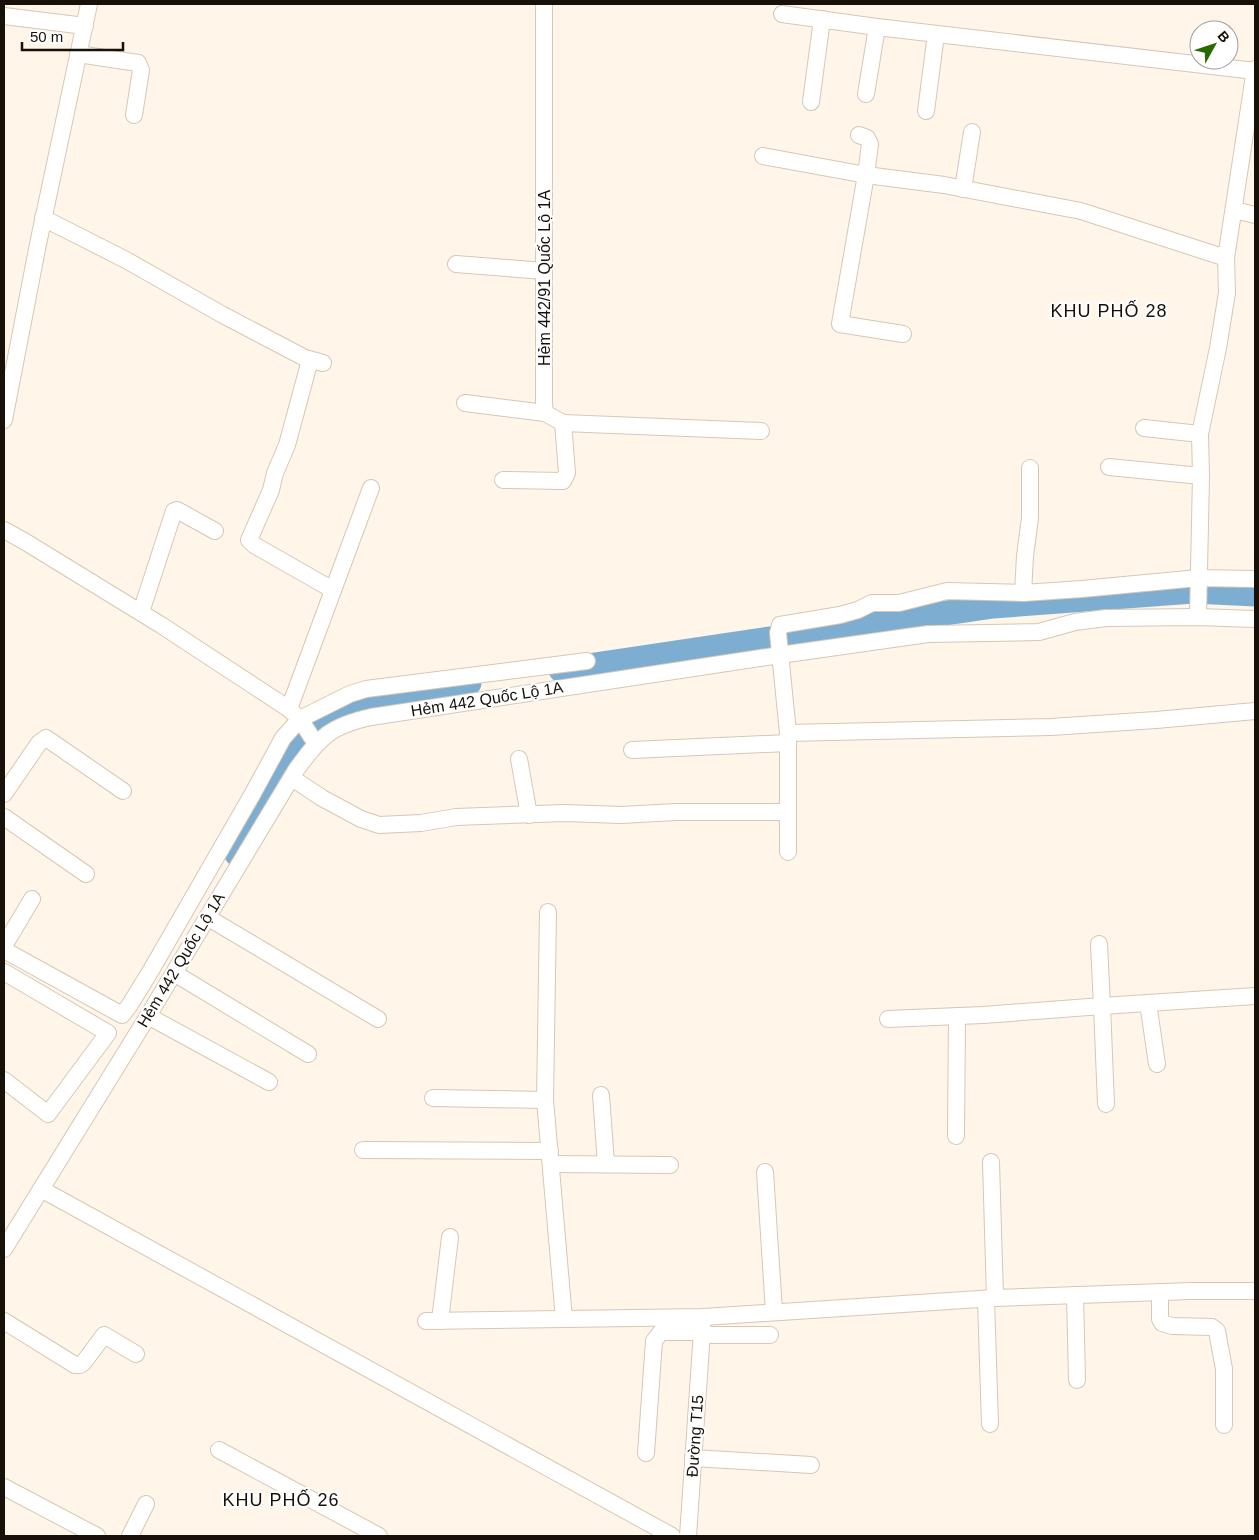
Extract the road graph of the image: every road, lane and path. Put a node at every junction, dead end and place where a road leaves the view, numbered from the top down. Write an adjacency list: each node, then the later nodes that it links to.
1 (89, 4): 6 (street)
2 (544, 4): 25 (street, Hẻm 442/91 Quốc Lộ 1A)
3 (782, 14): 5 (street)
4 (4, 16): 6 (street)
5 (822, 19): 7 (street); 12 (street)
6 (85, 26): 9 (street)
7 (877, 27): 8 (street); 11 (street)
8 (936, 34): 10 (street); 13 (street)
9 (78, 54): 14 (street); 22 (street)
10 (1255, 76): 20 (street)
11 (866, 94)
12 (811, 102)
13 (926, 111)
14 (134, 115)
15 (972, 132): 19 (street)
16 (859, 135): 18 (street)
17 (763, 156): 18 (street)
18 (866, 175): 19 (street); 26 (street)
19 (963, 189): 23 (street)
20 (1234, 210): 21 (street); 23 (street)
21 (1255, 216)
22 (43, 218): 29 (street); 43 (street)
23 (1226, 258): 33 (street)
24 (456, 264): 25 (street)
25 (544, 271): 28 (street, Hẻm 442/91 Quốc Lộ 1A)
26 (903, 334)
27 (464, 403): 28 (street)
28 (545, 412): 30 (street)
29 (4, 420)
30 (563, 423): 32 (street); 37 (street)
31 (1144, 428): 33 (street)
32 (761, 431)
33 (1200, 434): 36 (street)
34 (1109, 467): 36 (street)
35 (1030, 468): 44 (street)
36 (1201, 476): 42 (street)
37 (503, 480)
38 (370, 488): 43 (street)
39 (4, 530): 45 (street)
40 (215, 531): 45 (street)
41 (1255, 579): 42 (street)
42 (1198, 581): 44 (street); 46 (street)
43 (333, 590): 51 (street)
44 (1023, 592): 48 (street)
45 (142, 612): 51 (street)
46 (1198, 612): 47 (street, Hẻm 442 Quốc Lộ 1A); 48 (street, Hẻm 442 Quốc Lộ 1A)
47 (1255, 619)
48 (780, 653): 52 (street, Hẻm 442 Quốc Lộ 1A); 53 (street)
49 (587, 661): 51 (street)
50 (1255, 711): 53 (street)
51 (295, 714): 52 (street); 69 (street)
52 (312, 738): 56 (street, Hẻm 442 Quốc Lộ 1A)
53 (788, 738): 54 (street); 59 (street)
54 (632, 750)
55 (519, 759): 60 (street)
56 (292, 778): 60 (street); 66 (street, Hẻm 442 Quốc Lộ 1A)
57 (122, 791): 58 (street)
58 (4, 794)
59 (788, 812): 60 (street); 62 (street)
60 (529, 815)
61 (4, 817): 63 (street)
62 (788, 852)
63 (86, 874)
64 (32, 899): 68 (street)
65 (548, 912): 85 (street)
66 (207, 917): 71 (street, Hẻm 442 Quốc Lộ 1A); 77 (street)
67 (1099, 944): 74 (street)
68 (4, 946)
69 (4, 950)
70 (4, 972): 81 (street)
71 (174, 973): 75 (street, Hẻm 442 Quốc Lộ 1A); 79 (street)
72 (1255, 996): 73 (street)
73 (1148, 1003): 74 (street); 80 (street)
74 (1102, 1006): 76 (street); 86 (street)
75 (148, 1016): 82 (street); 94 (street, Hẻm 442 Quốc Lộ 1A)
76 (957, 1016): 78 (street); 87 (street)
77 (378, 1019)
78 (888, 1019)
79 (308, 1054)
80 (1157, 1064)
81 (4, 1080)
82 (268, 1082)
83 (601, 1095): 91 (street)
84 (433, 1098): 85 (street)
85 (545, 1100): 89 (street)
86 (1106, 1104)
87 (956, 1136)
88 (363, 1150): 89 (street)
89 (551, 1157): 91 (street); 102 (street)
90 (991, 1162): 100 (street)
91 (606, 1164): 92 (street)
92 (670, 1165)
93 (765, 1172): 101 (street)
94 (42, 1189): 96 (street, Hẻm 442 Quốc Lộ 1A); 119 (street)
95 (450, 1237): 102 (street)
96 (4, 1249)
97 (1255, 1291): 98 (street)
98 (1160, 1292): 99 (street); 109 (street)
99 (1075, 1295): 100 (street); 107 (street)
100 (991, 1298): 101 (street); 108 (street)
101 (774, 1312): 104 (street)
102 (564, 1319): 104 (street)
103 (4, 1321): 106 (street)
104 (702, 1328): 105 (street); 111 (street); 112 (street, Đường T15)
105 (770, 1334)
106 (136, 1354)
107 (1077, 1380)
108 (990, 1424)
109 (1224, 1425)
110 (219, 1450): 118 (street)
111 (646, 1453)
112 (693, 1458): 113 (street); 120 (street, Đường T15)
113 (811, 1466)
114 (4, 1487): 116 (street)
115 (146, 1504): 117 (street)
116 (97, 1536)
117 (130, 1536)
118 (379, 1536)
119 (672, 1536)
120 (688, 1536)

